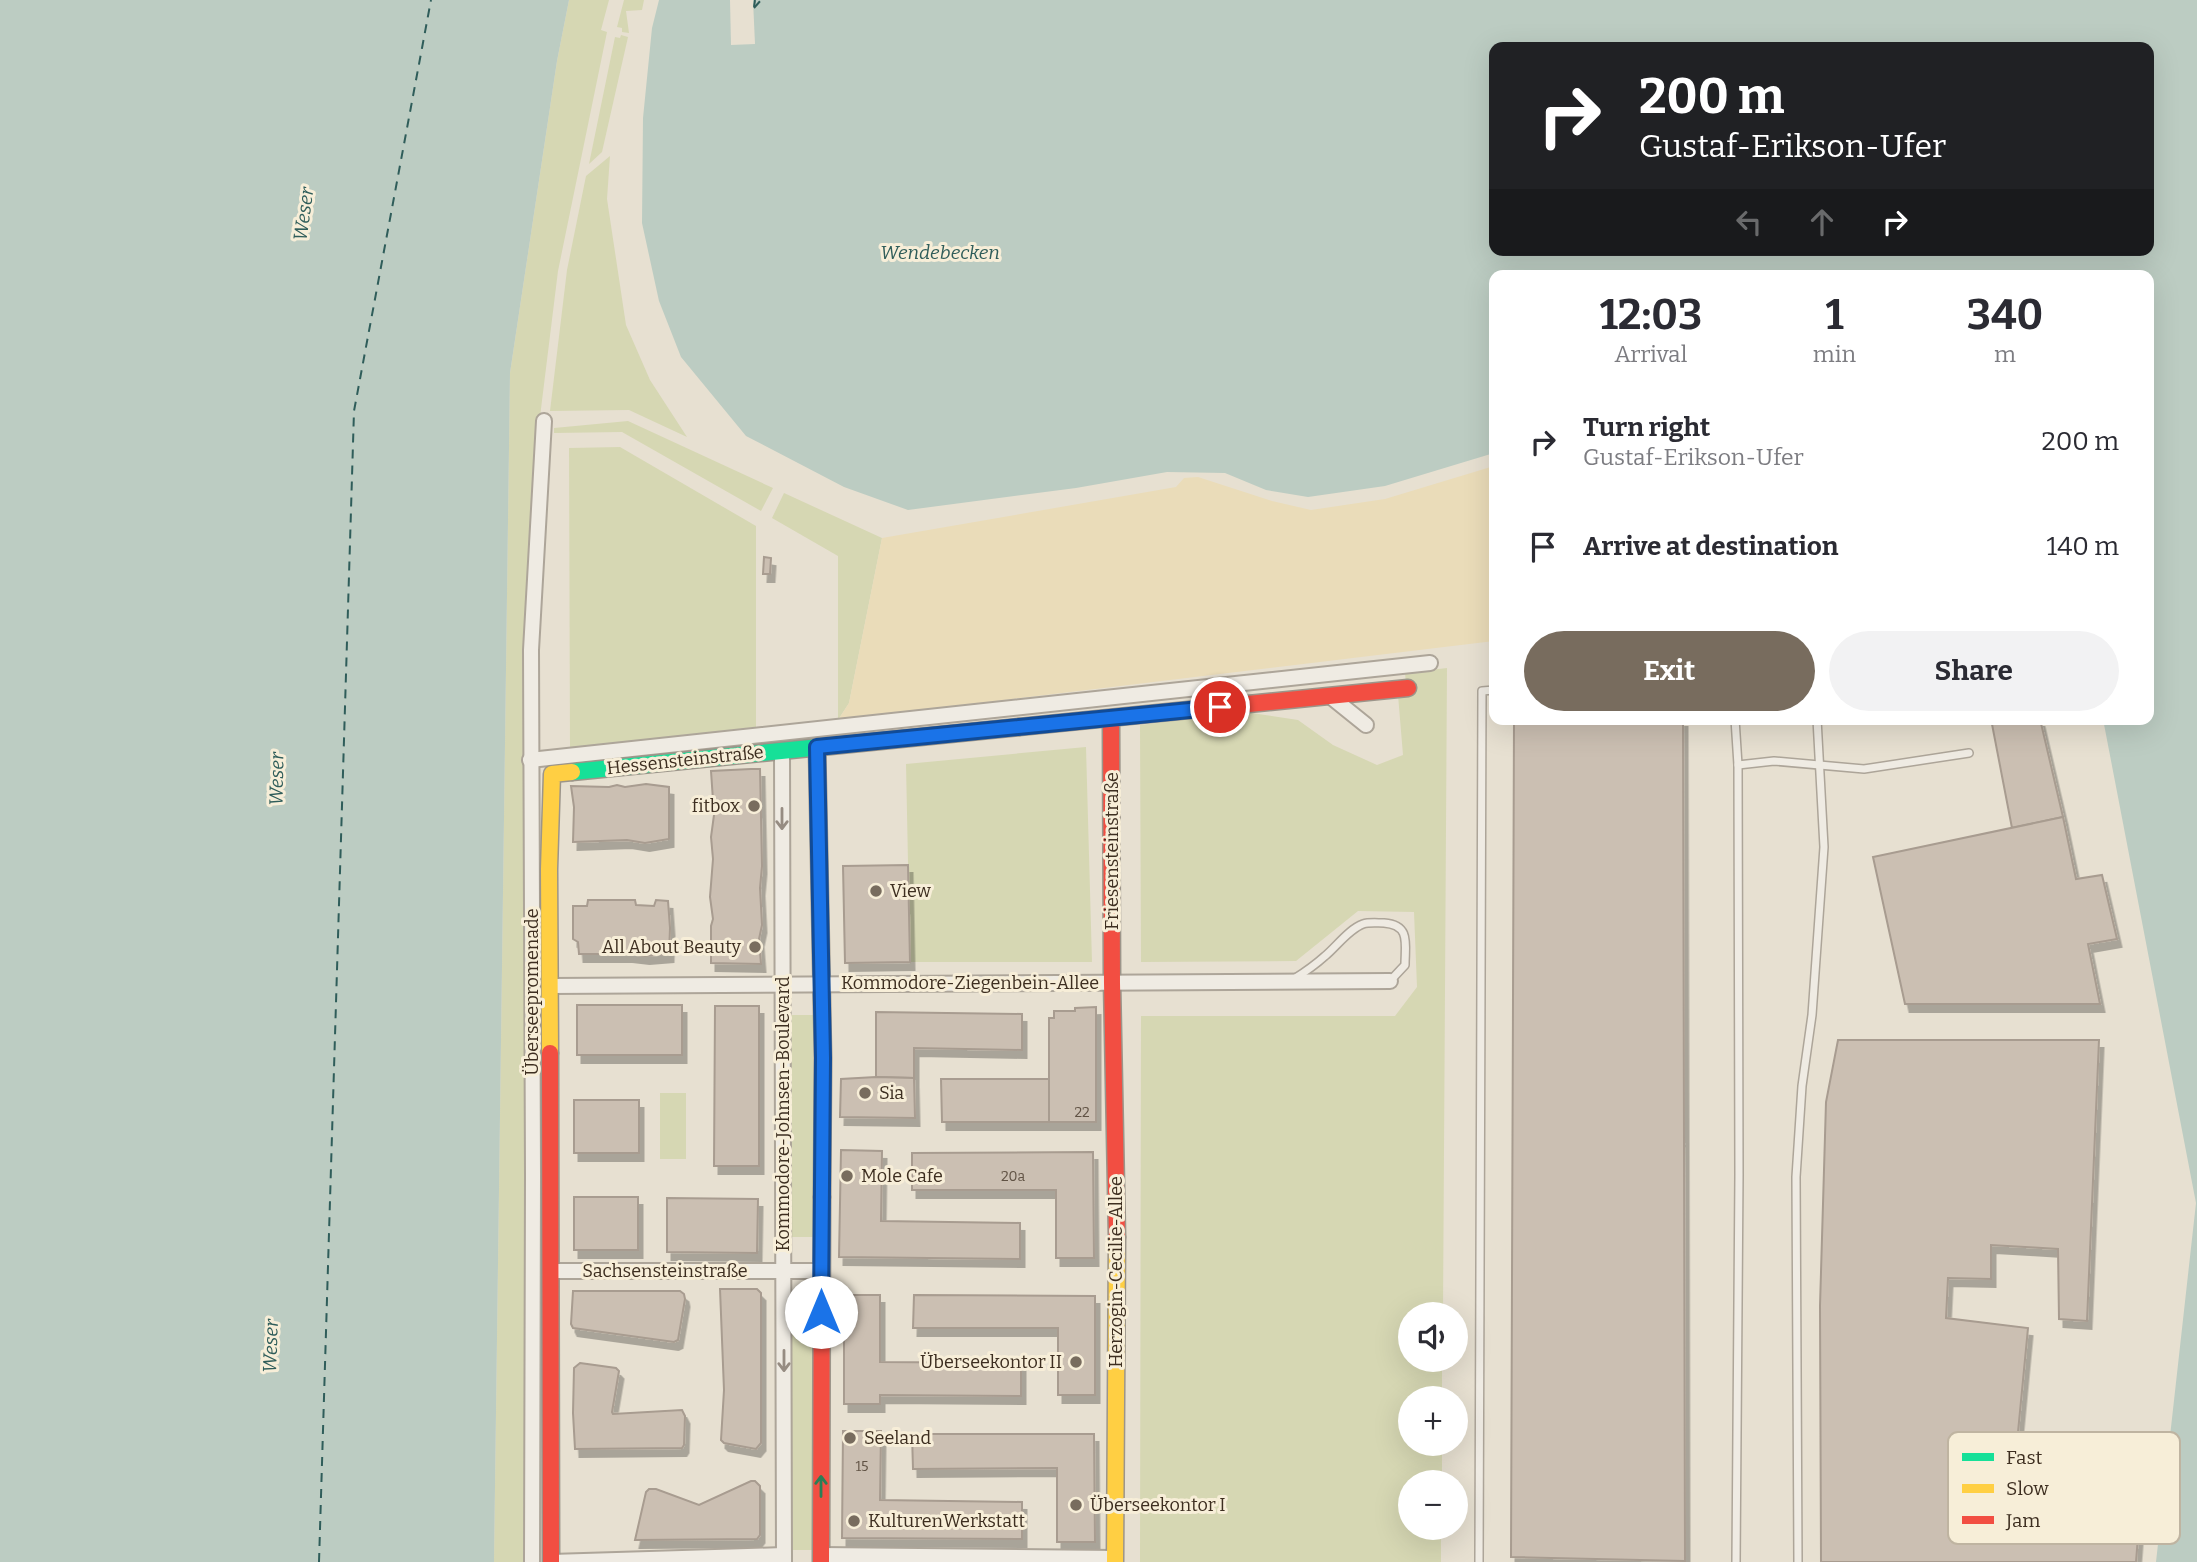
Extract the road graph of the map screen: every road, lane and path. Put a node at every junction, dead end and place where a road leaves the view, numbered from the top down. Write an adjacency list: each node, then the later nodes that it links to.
1 (544, 421): 14 (street, Überseepromenade)
2 (1430, 663): 13 (street)
3 (1408, 688): 5 (street, Hessensteinstraße)
4 (1489, 690): 32 (lane)
5 (1330, 696): 6 (street, Hessensteinstraße); 7 (street)
6 (1111, 719): 10 (street, Hessensteinstraße); 22 (street, Friesensteinstraße)
7 (1366, 725)
8 (1735, 725): 15 (lane)
9 (1817, 725): 16 (lane)
10 (817, 747): 11 (street, Hessensteinstraße); 21 (street)
11 (782, 750): 17 (street, Hessensteinstraße); 20 (street, Kommodore-Johnsen-Boulevard, one-way to 20)
12 (1969, 753): 16 (lane)
13 (554, 758): 14 (street); 17 (street)
14 (530, 760): 30 (street, Überseepromenade)
15 (1738, 765): 16 (lane); 33 (lane)
16 (1820, 766): 34 (lane)
17 (552, 774): 23 (street, Überseepromenade)
18 (1390, 981): 19 (street, Kommodore-Ziegenbein-Allee); 19 (lane)
19 (1289, 982): 22 (street, Kommodore-Ziegenbein-Allee)
20 (783, 983): 21 (street, Kommodore-Ziegenbein-Allee); 23 (street, Kommodore-Ziegenbein-Allee); 26 (street, Kommodore-Johnsen-Boulevard)
21 (822, 983): 22 (street, Kommodore-Ziegenbein-Allee); 25 (street)
22 (1112, 983): 29 (street, Herzogin-Cecilie-Allee)
23 (550, 986): 24 (street, Überseepromenade)
24 (552, 1271): 26 (street, Sachsensteinstraße); 31 (street, Überseepromenade)
25 (821, 1271): 26 (street, Sachsensteinstraße); 28 (street, one-way to 25)
26 (784, 1272): 27 (street, Kommodore-Johnsen-Boulevard, one-way to 27)
27 (784, 1558): 31 (street)
28 (821, 1558): 29 (street)
29 (1115, 1560)
30 (532, 1562)
31 (551, 1562)
32 (1479, 1562)
33 (1736, 1562)
34 (1798, 1562)

